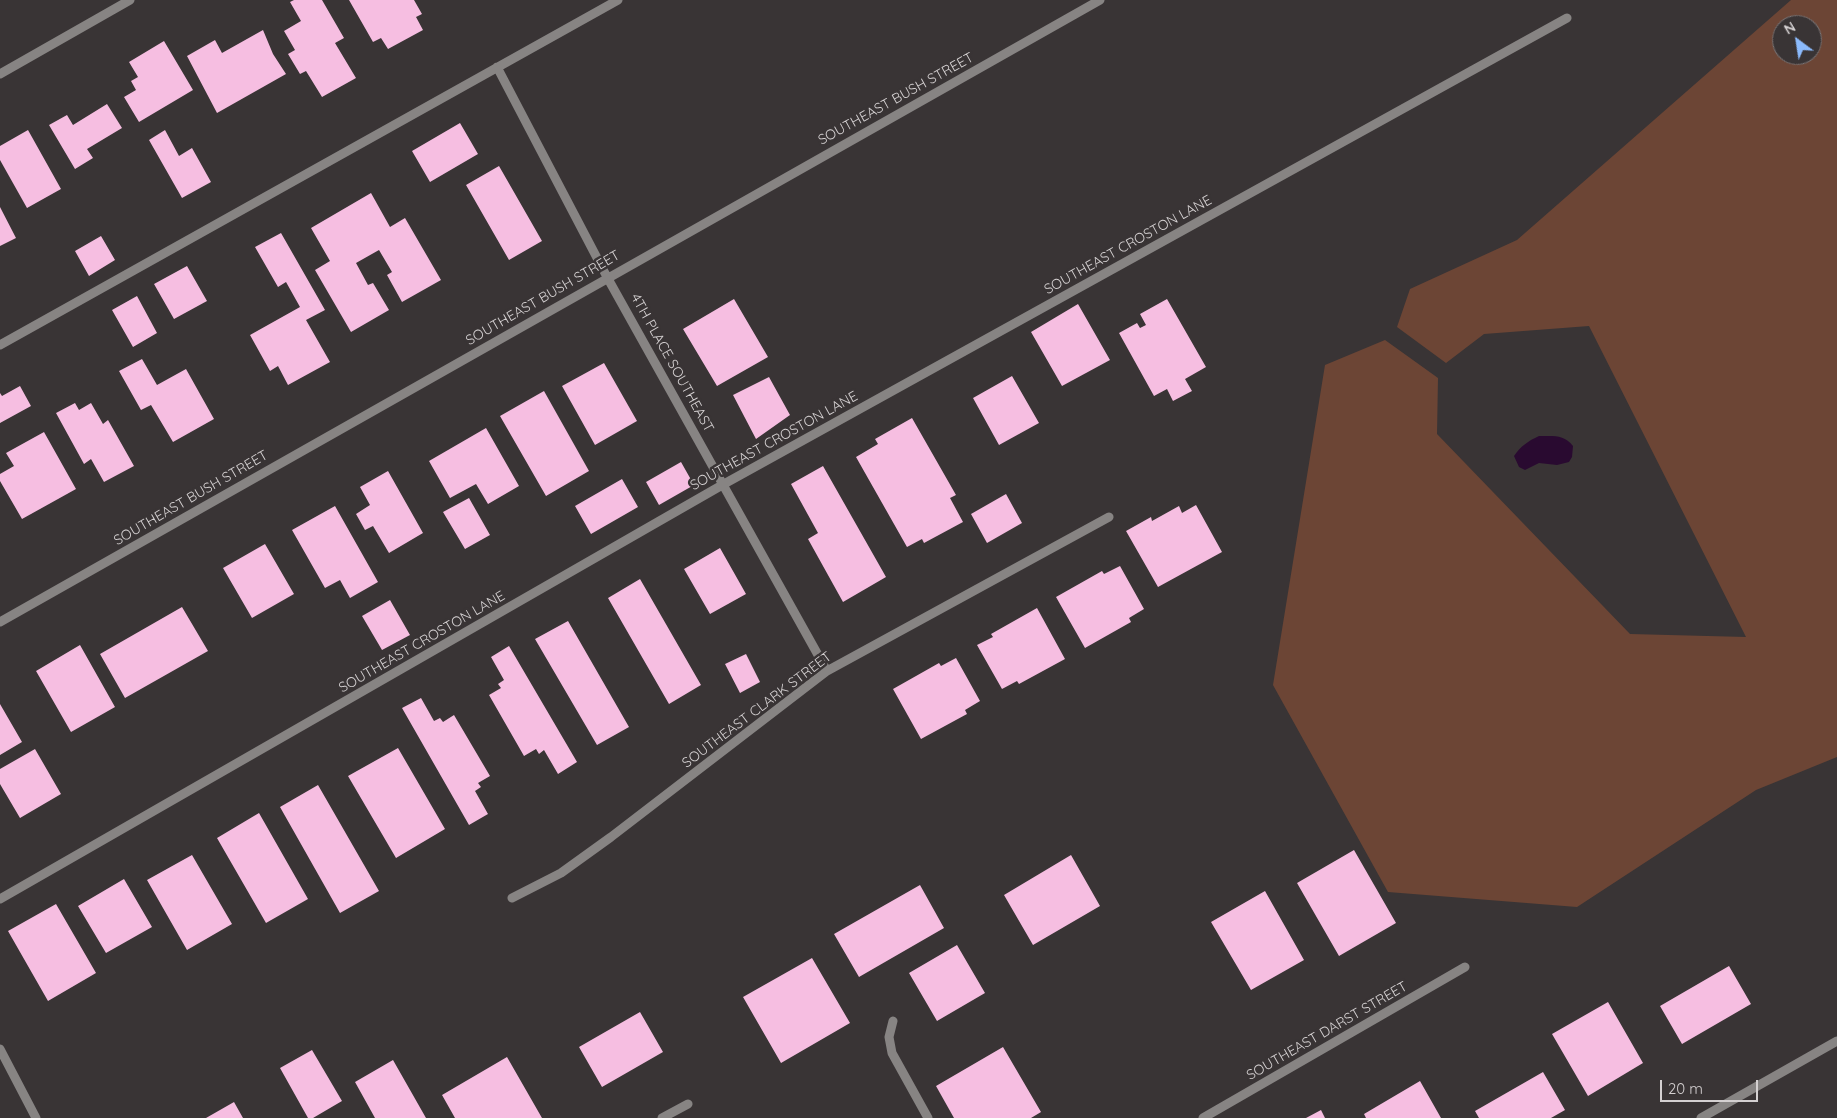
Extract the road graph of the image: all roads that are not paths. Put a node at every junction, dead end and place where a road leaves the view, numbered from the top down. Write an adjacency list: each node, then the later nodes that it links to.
1 (130, 0): 6 (street)
2 (618, 0): 5 (street)
3 (1100, 0): 7 (street, SOUTHEAST BUSH STREET)
4 (1567, 18): 9 (street, SOUTHEAST CROSTON LANE)
5 (496, 67): 7 (street, 4TH PLACE SOUTHEAST); 8 (street)
6 (0, 74)
7 (607, 277): 9 (street, 4TH PLACE SOUTHEAST); 11 (street, SOUTHEAST BUSH STREET)
8 (0, 345)
9 (724, 484): 12 (street, 4TH PLACE SOUTHEAST); 14 (street, SOUTHEAST CROSTON LANE)
10 (1109, 517): 12 (street, SOUTHEAST CLARK STREET)
11 (0, 622)
12 (827, 671): 13 (street, SOUTHEAST CLARK STREET)
13 (512, 898)
14 (0, 899)
15 (1465, 967): 23 (street, SOUTHEAST DARST STREET)
16 (893, 1021): 22 (street)
17 (1837, 1041): 24 (street)
18 (0, 1049): 20 (street)
19 (688, 1104): 21 (street)
20 (36, 1118)
21 (662, 1118)
22 (928, 1118)
23 (1203, 1118)
24 (1701, 1118)

